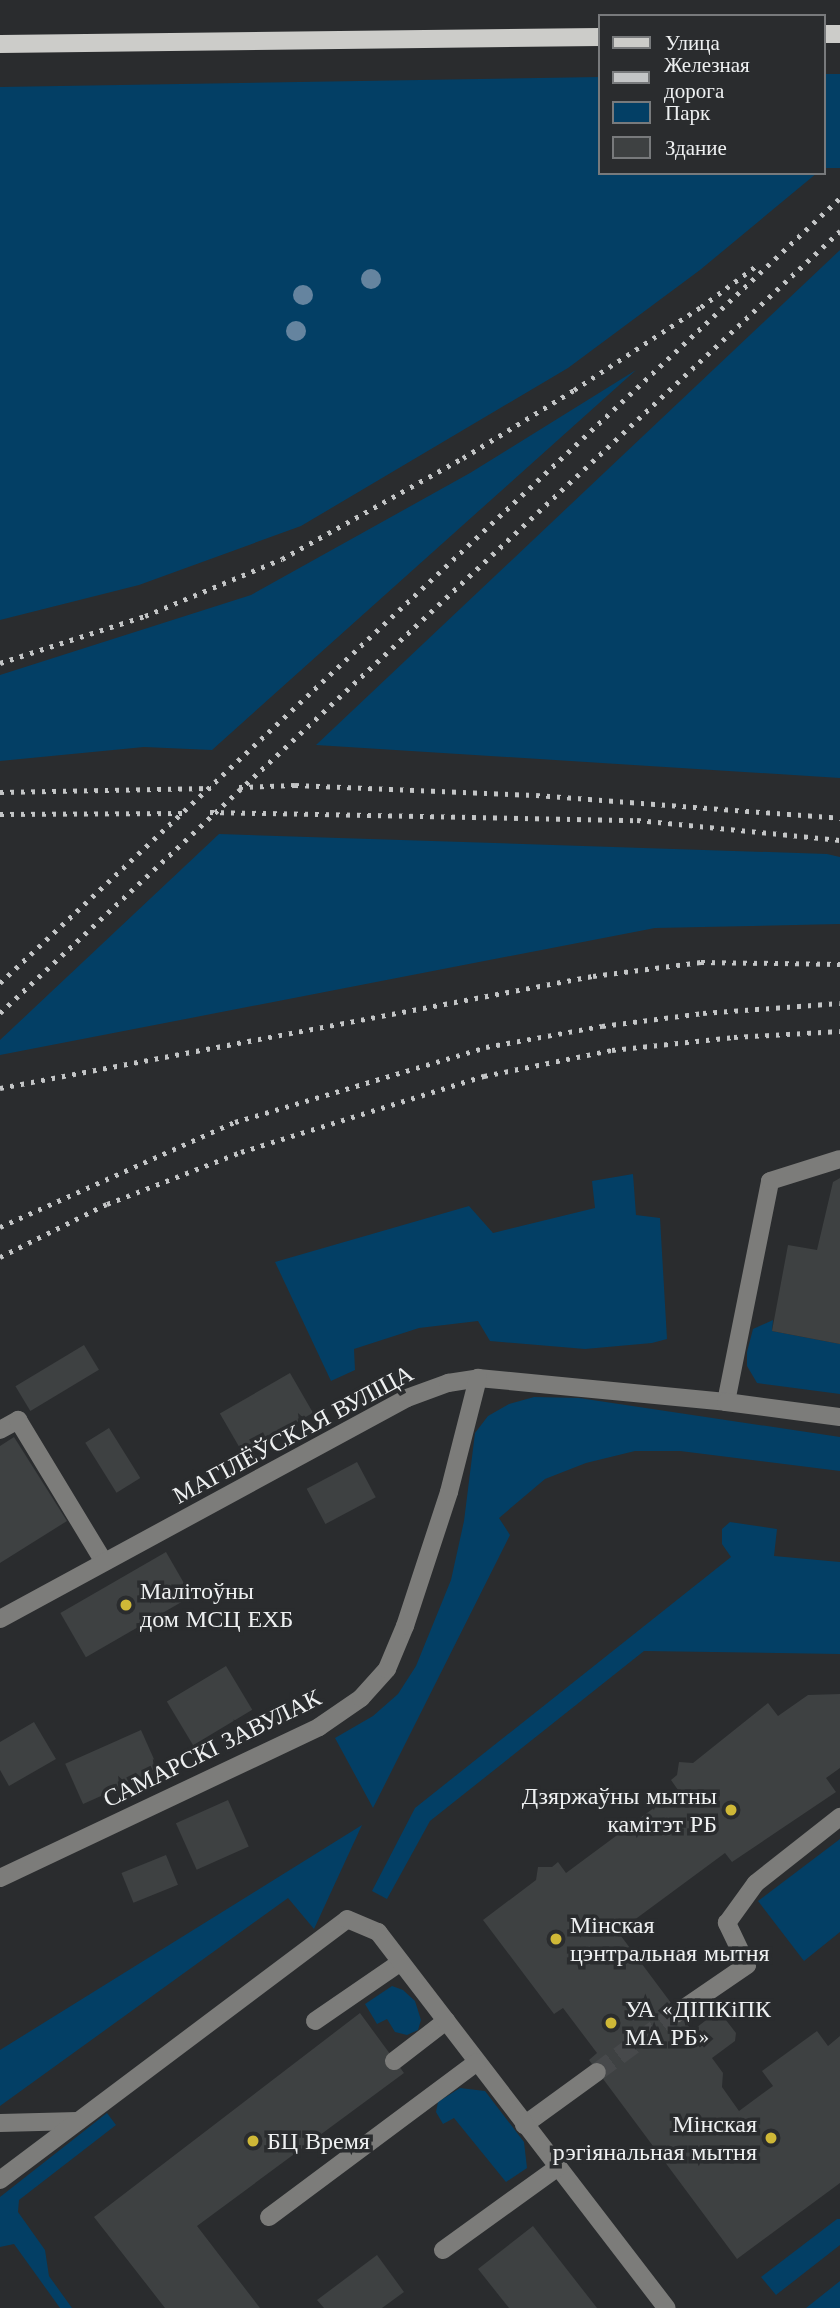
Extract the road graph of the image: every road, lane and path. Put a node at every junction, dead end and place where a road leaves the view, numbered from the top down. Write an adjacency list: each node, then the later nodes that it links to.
1 (598, 37): 2 (main road)
2 (0, 44)
3 (840, 1159): 5 (street)
4 (478, 1378): 5 (street, МАГІЛЁЎСКАЯ ВУЛІЦА); 8 (street, МАГІЛЁЎСКАЯ ВУЛІЦА); 11 (street, САМАРСКІ ЗАВУЛАК)
5 (726, 1402): 6 (street, МАГІЛЁЎСКАЯ ВУЛІЦА)
6 (840, 1417)
7 (0, 1430): 8 (street)
8 (104, 1562): 9 (street, МАГІЛЁЎСКАЯ ВУЛІЦА)
9 (0, 1619)
10 (840, 1817): 13 (street)
11 (0, 1878)
12 (401, 1962): 14 (street); 15 (street); 19 (street)
13 (677, 2013)
14 (315, 2021)
15 (446, 2021): 16 (street); 17 (street)
16 (394, 2061)
17 (477, 2062): 21 (street); 24 (street)
18 (597, 2072): 21 (street)
19 (78, 2121): 20 (street); 23 (street)
20 (0, 2123)
21 (524, 2125): 22 (street)
22 (558, 2168): 25 (street); 26 (street)
23 (0, 2179)
24 (269, 2217)
25 (443, 2250)
26 (666, 2308)

